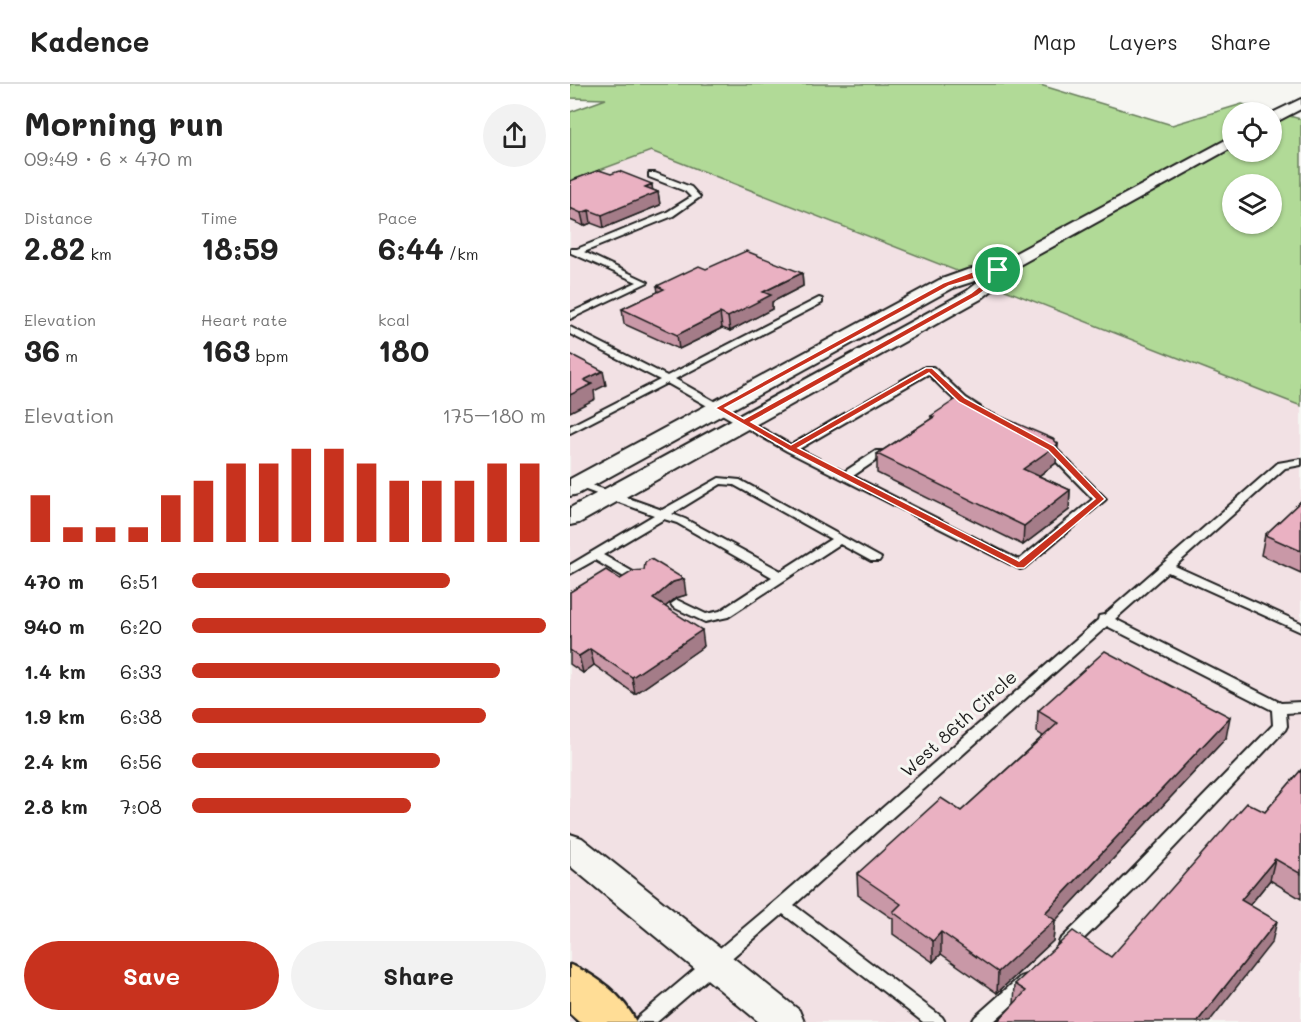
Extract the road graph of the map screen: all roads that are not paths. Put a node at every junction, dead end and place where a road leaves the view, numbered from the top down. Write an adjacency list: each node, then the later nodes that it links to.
1 (1301, 103): 2 (street)
2 (1282, 113)
3 (1222, 147): 6 (street)
4 (652, 175): 5 (lane)
5 (573, 250): 9 (lane)
6 (998, 270): 13 (street); 15 (street)
7 (819, 301): 12 (lane)
8 (570, 304): 9 (lane)
9 (582, 310): 10 (lane)
10 (570, 316)
11 (570, 330): 12 (lane)
12 (668, 380): 13 (lane); 16 (lane)
13 (719, 408): 15 (lane); 22 (street)
14 (982, 411): 18 (lane)
15 (745, 422): 18 (lane); 23 (street)
16 (570, 430)
17 (1032, 437): 21 (lane)
18 (791, 448): 21 (lane)
19 (880, 453): 21 (lane)
20 (1301, 462): 29 (lane, West 86th Circle)
21 (845, 476)
22 (574, 486): 23 (lane)
23 (609, 495): 24 (lane); 25 (street)
24 (663, 514): 26 (lane); 27 (lane); 31 (lane)
25 (570, 518)
26 (839, 539): 28 (lane); 31 (lane)
27 (594, 555): 30 (lane); 32 (lane)
28 (874, 558)
29 (1166, 566): 34 (lane, West 86th Circle); 35 (lane)
30 (570, 570)
31 (782, 577): 33 (lane)
32 (641, 582)
33 (677, 603)
34 (1104, 619): 37 (lane); 39 (lane, West 86th Circle)
35 (1301, 628)
36 (1301, 707): 37 (lane)
37 (1279, 708): 40 (lane)
38 (570, 847): 41 (street)
39 (783, 905): 41 (lane, West 86th Circle); 47 (lane)
40 (1059, 952)
41 (711, 964): 45 (lane, West 86th Circle); 46 (street)
42 (1041, 968): 48 (lane)
43 (570, 985): 44 (main road)
44 (612, 1022)
45 (644, 1022)
46 (786, 1022)
47 (936, 1022)
48 (981, 1022)

